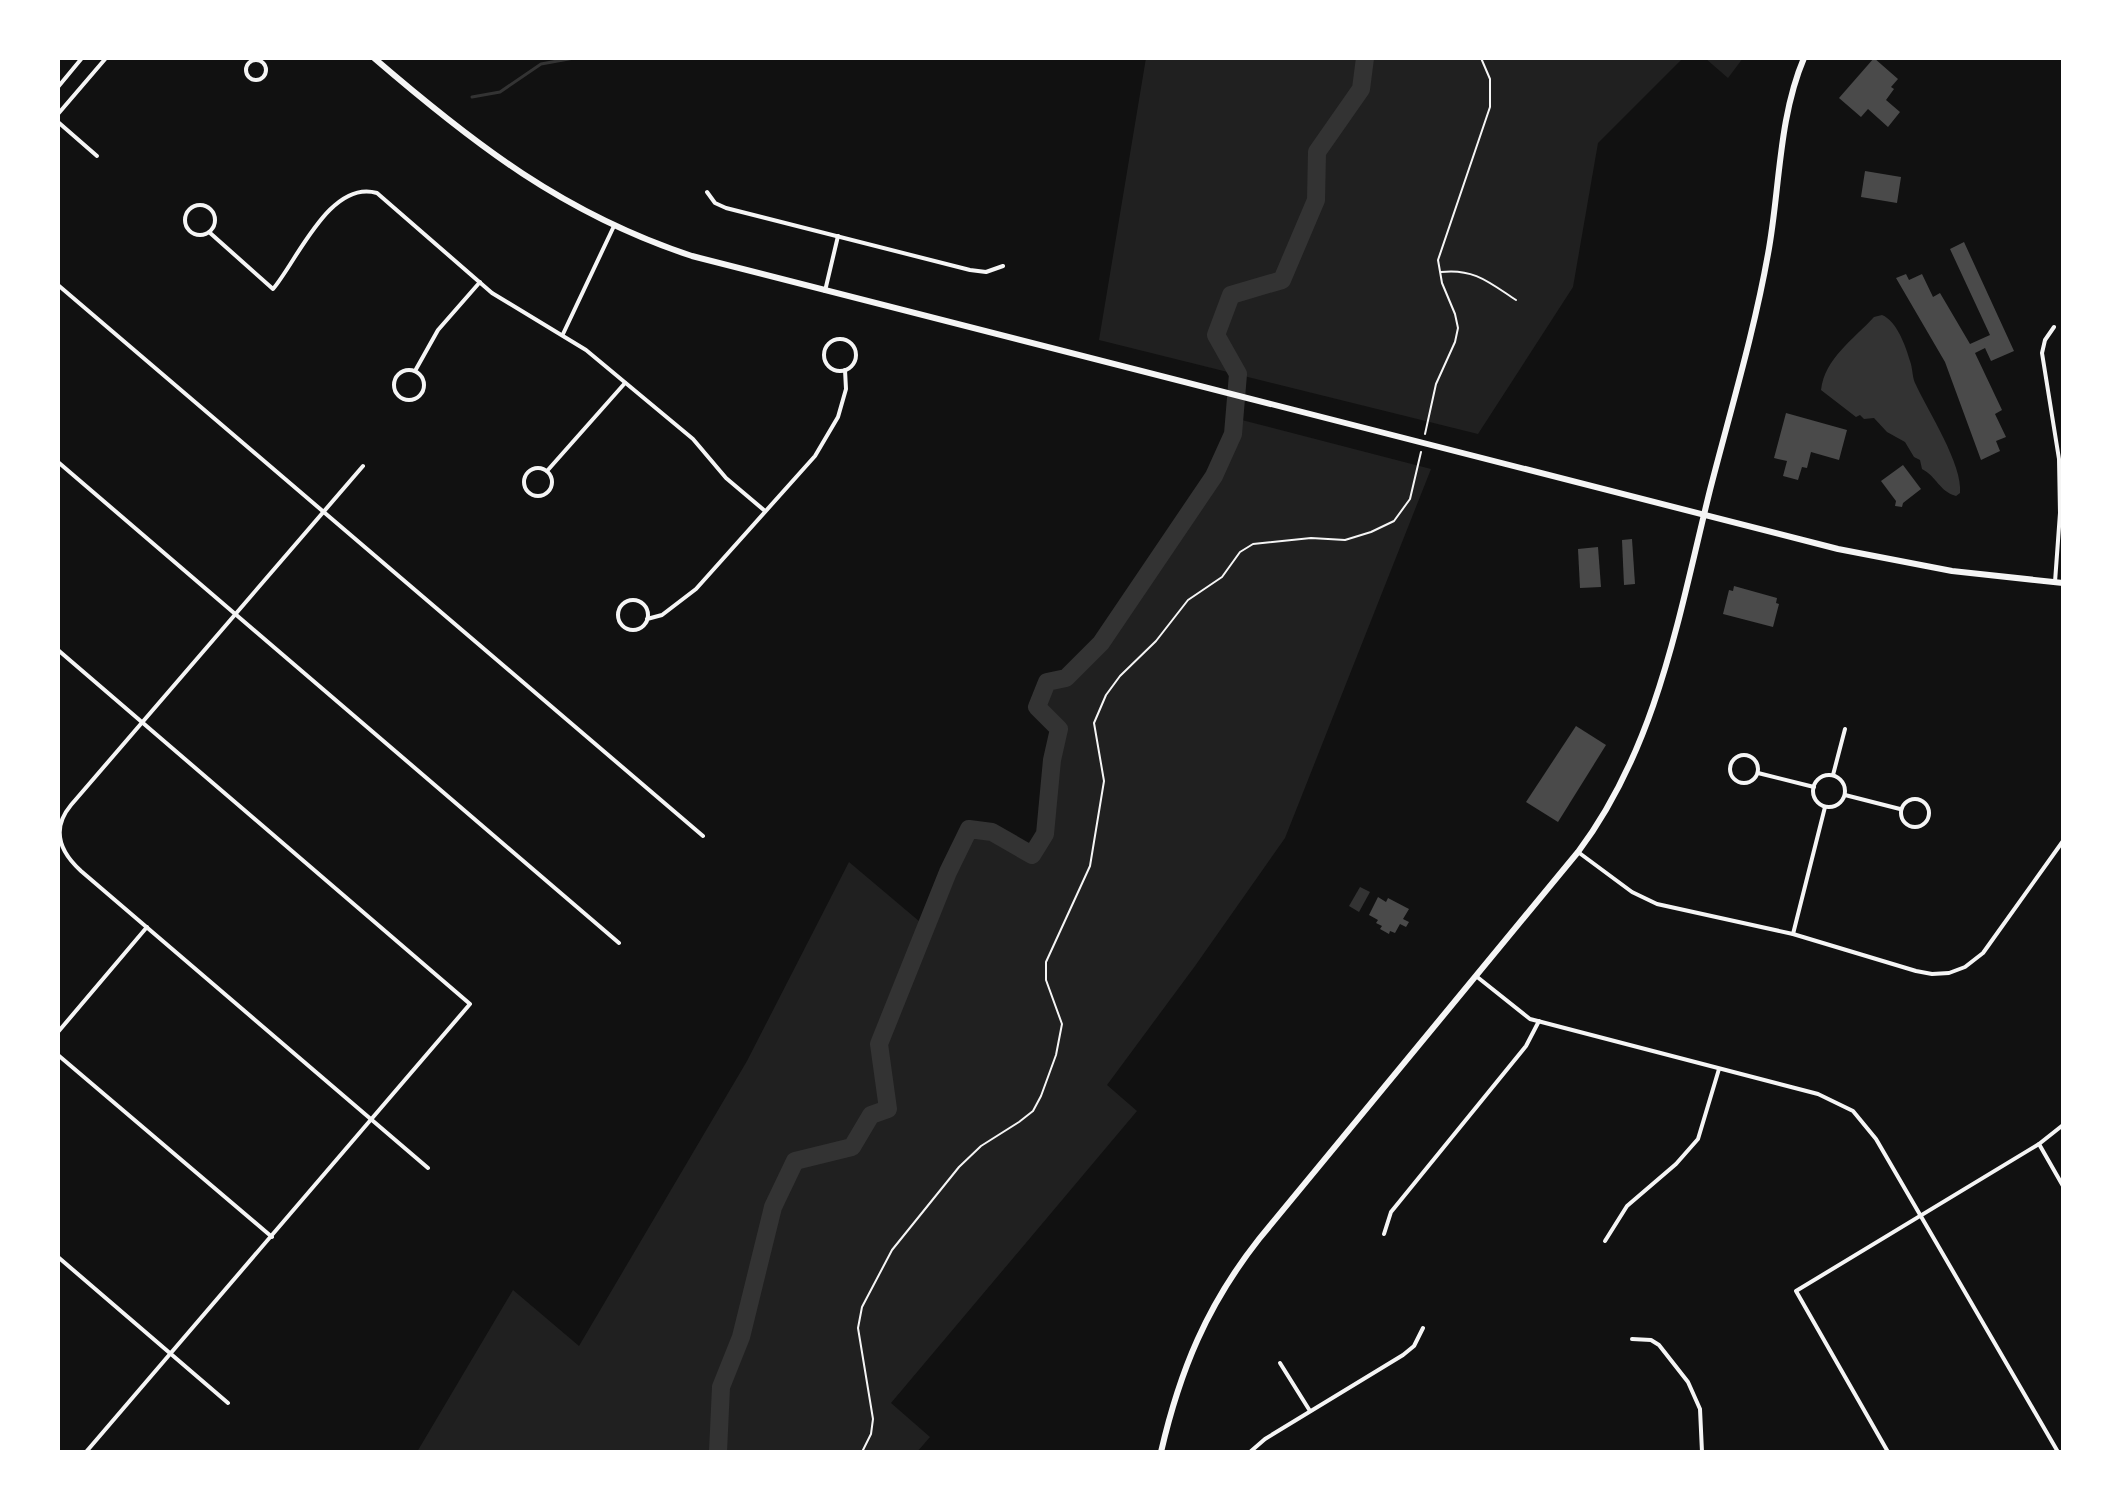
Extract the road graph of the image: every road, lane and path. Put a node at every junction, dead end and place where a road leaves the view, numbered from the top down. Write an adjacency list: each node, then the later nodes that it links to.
1 (82, 58): 10 (street)
2 (94, 58): 9 (street)
3 (106, 58): 9 (street)
4 (243, 58): 8 (street)
5 (374, 58): 15 (main road)
6 (1481, 58): 19 (path)
7 (1804, 58): 36 (main road)
8 (249, 63): 8 (street)
9 (101, 64): 11 (street)
10 (58, 87)
11 (58, 114)
12 (58, 122): 13 (street)
13 (97, 156)
14 (707, 192): 17 (street)
15 (614, 226): 22 (main road); 25 (street)
16 (209, 232): 16 (street); 20 (street)
17 (838, 236): 18 (street); 22 (street)
18 (1003, 266)
19 (1439, 272): 23 (path); 29 (path)
20 (480, 282): 25 (street); 27 (street)
21 (58, 285): 35 (street)
22 (825, 291): 36 (main road)
23 (1516, 300)
24 (2054, 327): 37 (street)
25 (563, 334): 28 (street)
26 (845, 370): 26 (street); 34 (street)
27 (415, 371): 27 (street)
28 (625, 383): 33 (street); 34 (street)
29 (1425, 434)
30 (1421, 449): 78 (path)
31 (58, 462): 38 (street)
32 (363, 466): 35 (street)
33 (547, 471): 33 (street)
34 (765, 511): 39 (street)
35 (323, 512): 38 (street); 49 (street)
36 (1704, 514): 37 (main road); 51 (main road)
37 (2059, 583)
38 (234, 614): 41 (street); 54 (street)
39 (647, 619): 39 (street)
40 (58, 650): 41 (street)
41 (142, 722): 52 (street); 60 (street)
42 (1845, 729): 44 (street)
43 (1757, 773): 43 (street); 45 (street)
44 (1833, 775): 45 (street); 46 (street)
45 (1814, 787): 47 (street)
46 (1845, 795): 47 (street); 48 (street)
47 (1825, 807): 53 (street)
48 (1901, 810): 48 (street)
49 (703, 836)
50 (2063, 841): 53 (street)
51 (1578, 852): 53 (street); 55 (main road)
52 (147, 927): 57 (street); 60 (street)
53 (1793, 934)
54 (619, 943)
55 (1476, 976): 56 (street); 79 (main road)
56 (1539, 1021): 59 (street); 66 (street)
57 (58, 1032)
58 (58, 1055): 67 (street)
59 (1719, 1069): 65 (street); 68 (street)
60 (372, 1120): 63 (street); 67 (street)
61 (2063, 1125): 62 (street)
62 (2039, 1144): 64 (street); 65 (street)
63 (428, 1168)
64 (2063, 1186)
65 (1920, 1216): 76 (street); 83 (street)
66 (1384, 1234)
67 (272, 1237): 72 (street)
68 (1605, 1241)
69 (58, 1257): 72 (street)
70 (1423, 1328): 75 (street)
71 (1632, 1339): 81 (street)
72 (171, 1353): 74 (street); 77 (street)
73 (1280, 1363): 75 (street)
74 (228, 1403)
75 (1310, 1411): 80 (street)
76 (1887, 1449): 82 (street)
77 (86, 1452)
78 (862, 1452)
79 (1161, 1452)
80 (1250, 1452)
81 (1702, 1452)
82 (1876, 1452)
83 (2058, 1452)

